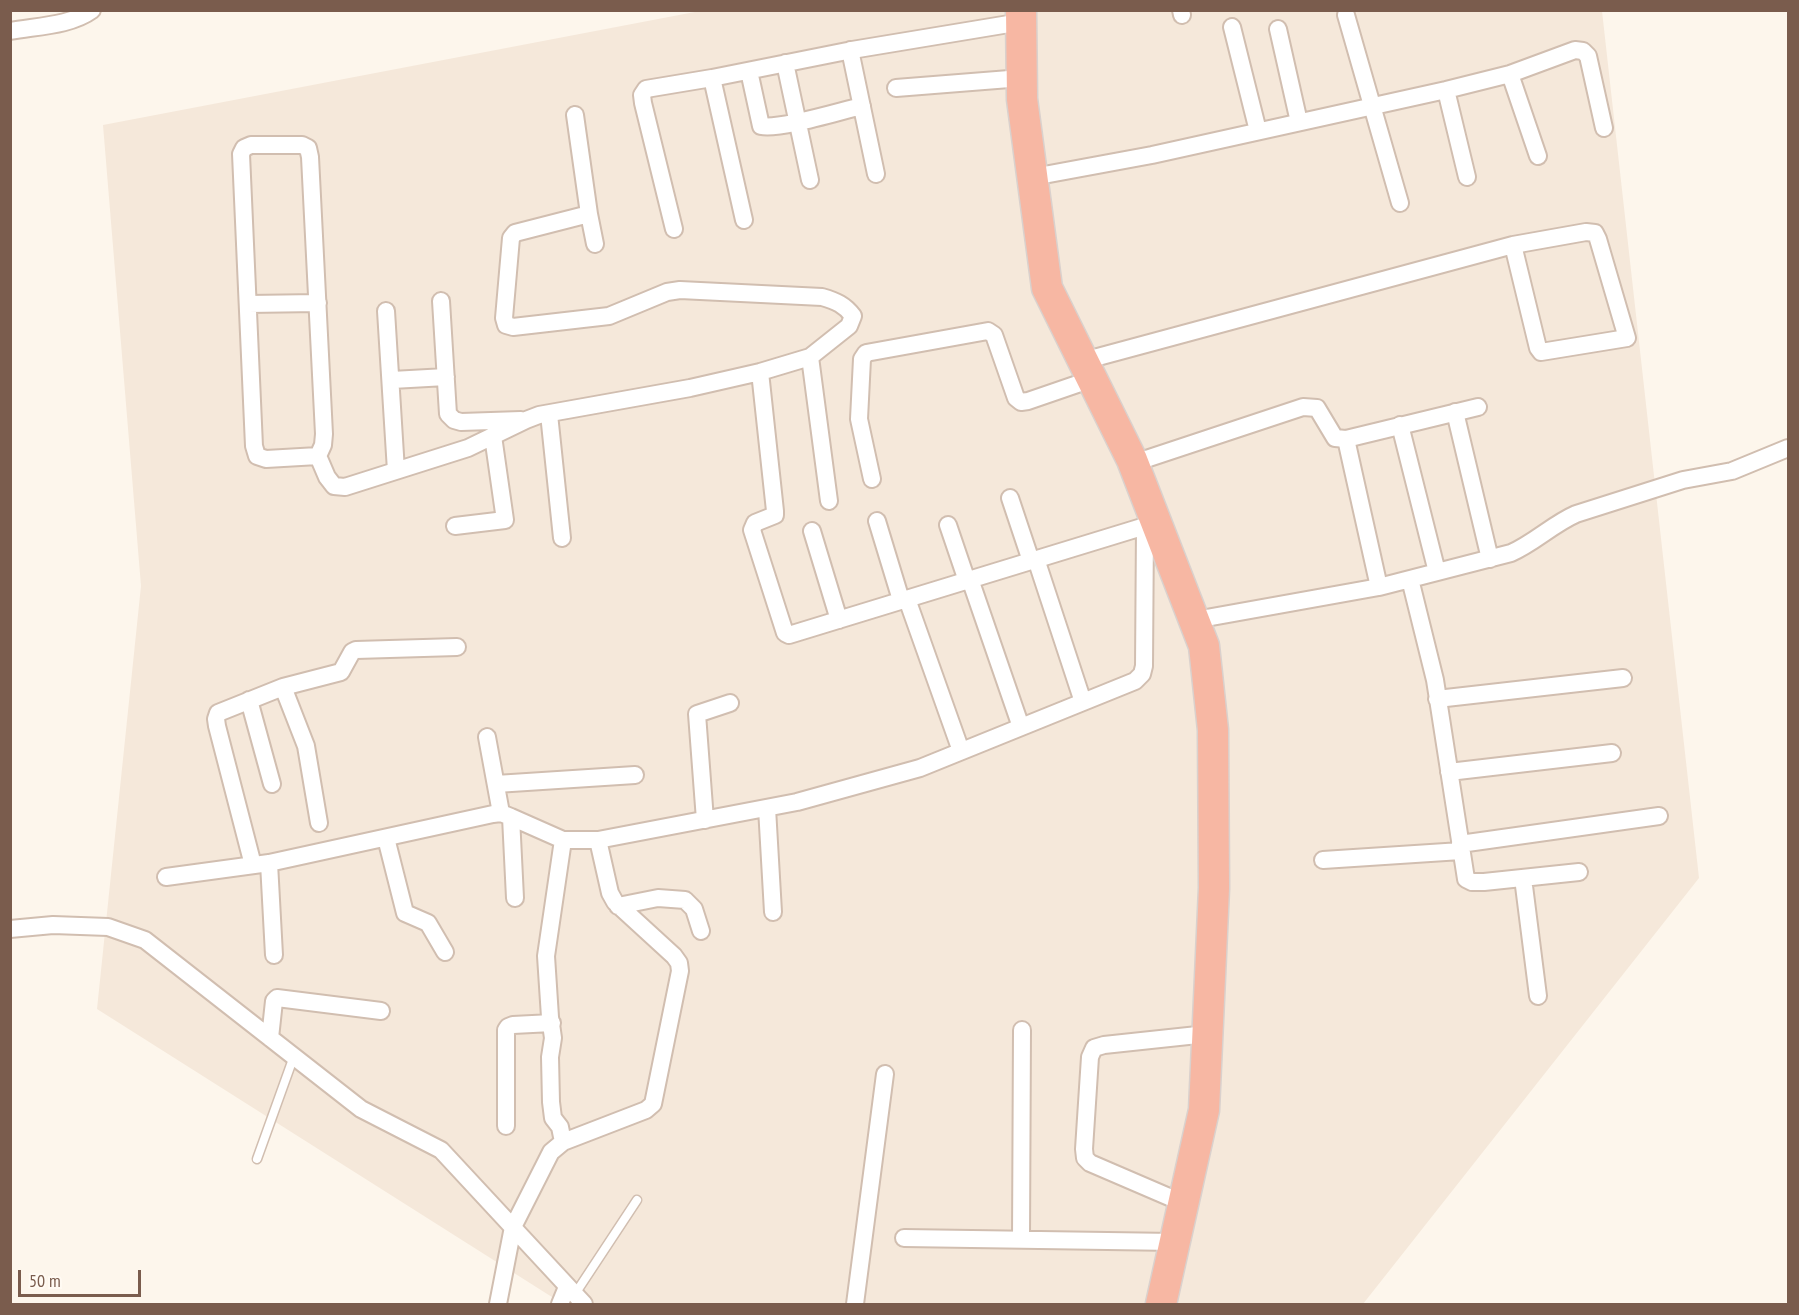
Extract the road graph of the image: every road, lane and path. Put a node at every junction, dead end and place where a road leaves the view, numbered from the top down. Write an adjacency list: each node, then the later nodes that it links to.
1 (92, 10): 6 (street)
2 (1346, 15): 16 (street)
3 (1021, 16): 7 (street); 12 (highway)
4 (1232, 27): 21 (street)
5 (1278, 29): 19 (street)
6 (10, 31)
7 (850, 50): 8 (street); 15 (street)
8 (786, 63): 9 (street); 18 (street)
9 (749, 71): 11 (street); 18 (street)
10 (1510, 74): 14 (street); 20 (street); 22 (street)
11 (712, 78): 29 (street); 30 (street)
12 (1022, 78): 13 (street); 24 (highway)
13 (896, 88)
14 (1446, 90): 16 (street); 25 (street)
15 (862, 106): 18 (street); 23 (street)
16 (1373, 106): 19 (street); 27 (street)
17 (576, 115): 28 (street)
18 (798, 122): 26 (street)
19 (1299, 122): 21 (street)
20 (1604, 128)
21 (1258, 131): 24 (street)
22 (1538, 156)
23 (876, 174)
24 (1033, 177): 38 (highway)
25 (1467, 177)
26 (810, 180)
27 (1400, 203)
28 (589, 214): 31 (street); 37 (street)
29 (744, 220)
30 (674, 229)
31 (595, 244)
32 (1513, 245): 32 (street); 38 (street)
33 (441, 301): 40 (street)
34 (318, 303): 35 (street); 35 (street); 50 (street)
35 (248, 304): 50 (street)
36 (386, 311): 41 (street)
37 (810, 357): 39 (street); 55 (street)
38 (1088, 370): 51 (highway); 53 (street)
39 (760, 372): 44 (street); 69 (street)
40 (446, 377): 41 (street); 45 (street)
41 (392, 380): 52 (street)
42 (1478, 407): 43 (street)
43 (1455, 412): 46 (street); 62 (street)
44 (549, 414): 45 (street); 61 (street)
45 (526, 420): 47 (street)
46 (1400, 425): 48 (street); 64 (street)
47 (493, 436): 52 (street); 59 (street)
48 (1346, 439): 51 (street); 67 (street)
49 (1788, 448): 62 (street)
50 (318, 456): 52 (street)
51 (1134, 463): 57 (highway)
52 (396, 471)
53 (872, 479)
54 (1011, 498): 63 (street)
55 (829, 501)
56 (877, 522): 68 (street)
57 (1151, 524): 63 (street); 70 (highway); 76 (street)
58 (948, 525): 66 (street)
59 (455, 526)
60 (812, 531): 69 (street)
61 (562, 538)
62 (1490, 559): 64 (street)
63 (1034, 560): 66 (street); 76 (street)
64 (1437, 572): 65 (street)
65 (1410, 579): 67 (street); 74 (street)
66 (968, 580): 68 (street); 78 (street)
67 (1379, 586): 70 (street)
68 (904, 600): 69 (street); 80 (street)
69 (839, 620)
70 (1195, 620): 111 (highway)
71 (457, 647): 73 (street)
72 (1623, 678): 74 (street)
73 (283, 687): 75 (street); 90 (street)
74 (1437, 699): 82 (street)
75 (249, 700): 84 (street); 96 (street)
76 (1083, 702): 78 (street)
77 (730, 703): 89 (street)
78 (1021, 727): 80 (street)
79 (487, 737): 85 (street)
80 (962, 751): 86 (street)
81 (1612, 753): 82 (street)
82 (1449, 772): 94 (street)
83 (635, 775): 85 (street)
84 (272, 784)
85 (496, 784): 87 (street)
86 (767, 808): 89 (street); 102 (street)
87 (506, 815): 91 (street); 92 (street); 100 (street)
88 (1659, 816): 94 (street)
89 (705, 820): 93 (street)
90 (319, 823)
91 (386, 838): 96 (street); 105 (street)
92 (563, 840): 93 (street); 109 (street)
93 (598, 840): 101 (street)
94 (1460, 848): 95 (street); 99 (street)
95 (1323, 860)
96 (261, 864): 98 (street); 106 (street)
97 (1579, 872): 99 (street)
98 (166, 877)
99 (1523, 878): 107 (street)
100 (515, 898)
101 (618, 906): 104 (street); 116 (street)
102 (773, 912)
103 (10, 929): 112 (street)
104 (701, 932)
105 (446, 952)
106 (274, 955)
107 (1538, 996)
108 (381, 1011): 112 (street)
109 (552, 1023): 115 (street); 116 (street)
110 (1022, 1030): 122 (street)
111 (1207, 1034): 119 (highway); 119 (street)
112 (270, 1038): 113 (street)
113 (294, 1056): 117 (lane); 120 (street)
114 (885, 1074): 127 (street)
115 (506, 1126)
116 (562, 1142): 120 (street)
117 (257, 1159)
118 (637, 1200): 124 (lane)
119 (1183, 1203): 123 (highway)
120 (513, 1227): 124 (street); 125 (street)
121 (904, 1238): 122 (street)
122 (1021, 1239): 123 (street)
123 (1175, 1242): 128 (highway)
124 (575, 1295): 126 (street)
125 (498, 1305)
126 (560, 1305)
127 (855, 1305)
128 (1161, 1305)

